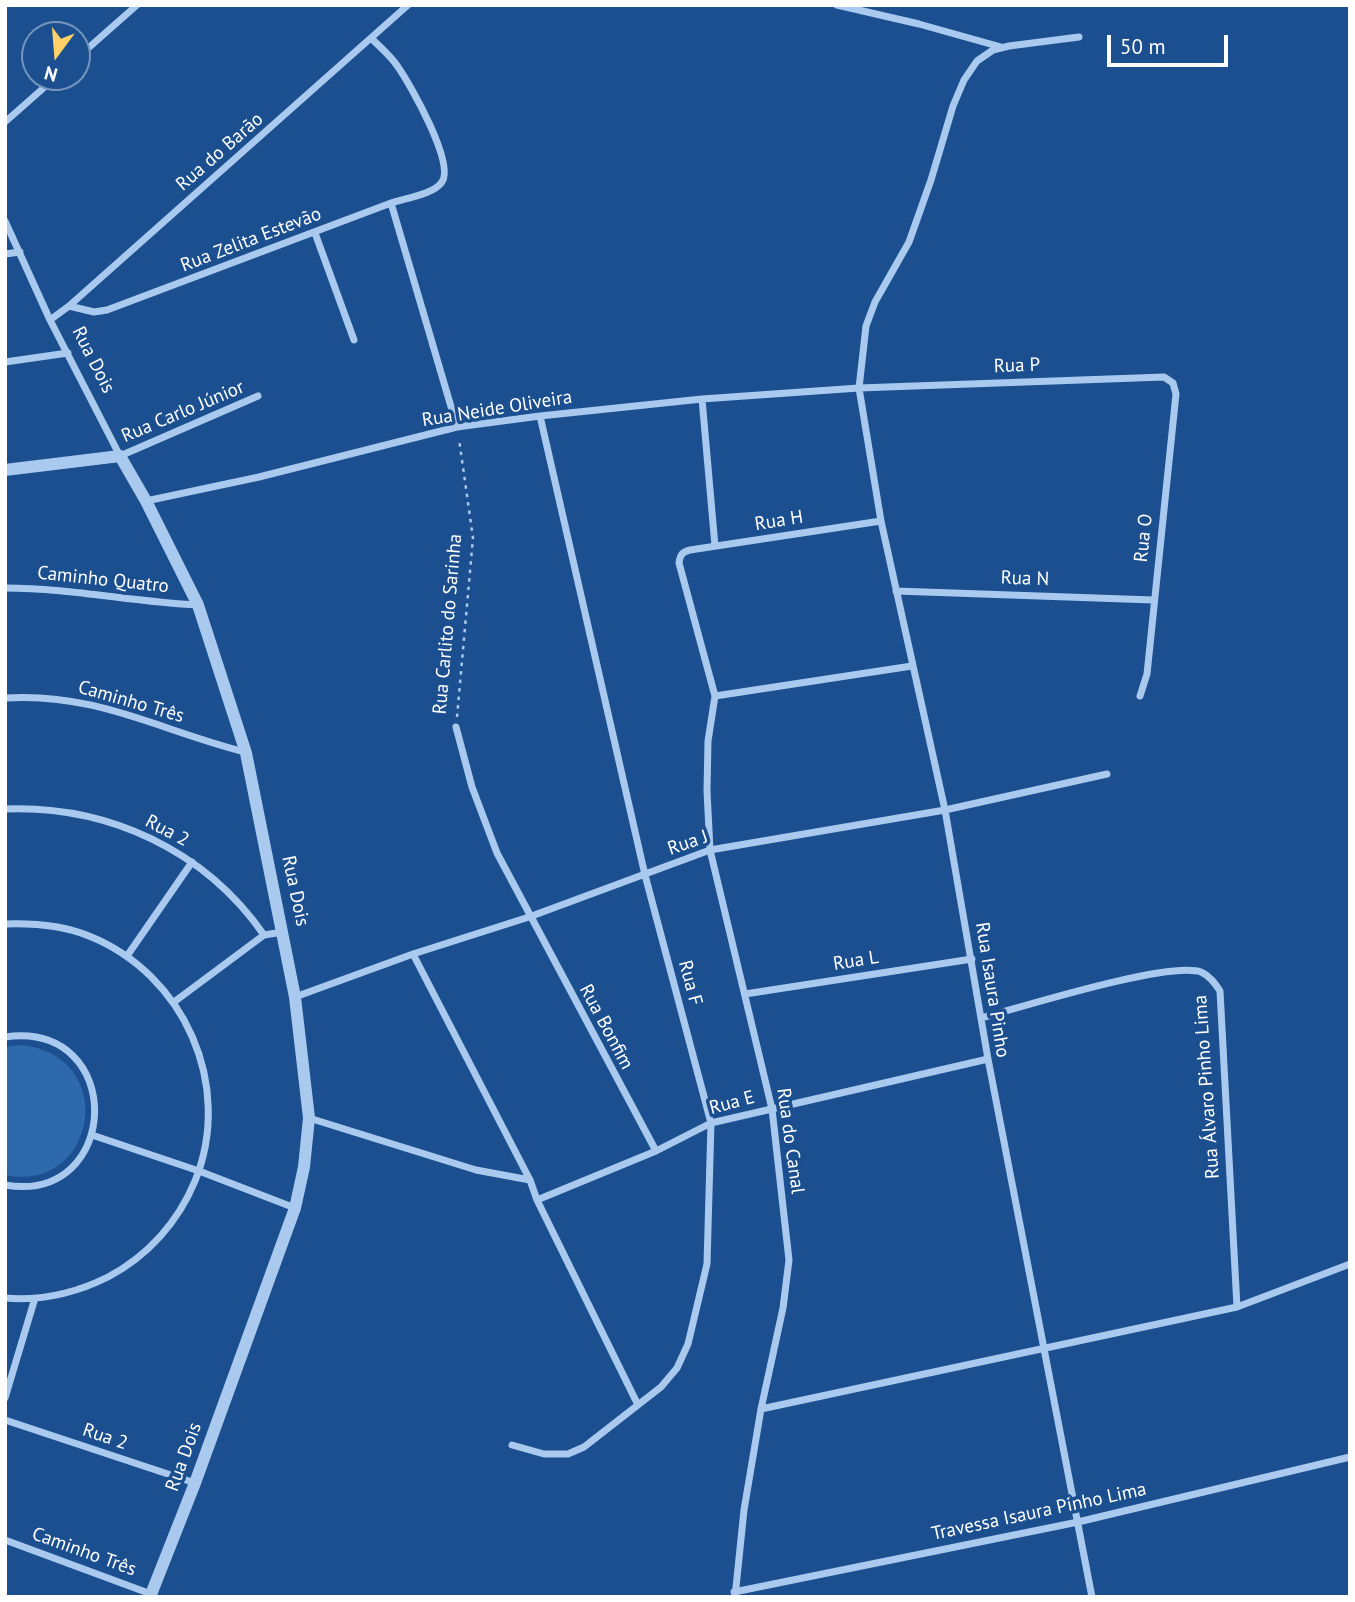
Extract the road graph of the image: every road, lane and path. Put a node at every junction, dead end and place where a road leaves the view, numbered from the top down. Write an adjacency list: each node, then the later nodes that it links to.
1 (137, 5): 6 (street)
2 (408, 5): 5 (street, Rua do Barão)
3 (837, 5): 7 (street)
4 (1079, 37): 7 (street)
5 (372, 39): 10 (street, Rua Zelita Estevão); 15 (street, Rua do Barão)
6 (91, 46)
7 (1002, 48): 21 (street, Rua Isaura Pinho)
8 (40, 91): 9 (street)
9 (5, 122)
10 (391, 203): 12 (street, Rua Zelita Estevão); 25 (street)
11 (5, 221): 13 (street, Rua Dois)
12 (314, 233): 15 (street, Rua Zelita Estevão); 17 (street)
13 (20, 251): 14 (street); 16 (street, Rua Dois)
14 (5, 254)
15 (69, 306): 16 (street, Rua do Barão)
16 (50, 320): 18 (street, Rua Dois)
17 (354, 340)
18 (68, 353): 19 (street); 26 (street, Rua Dois)
19 (5, 362)
20 (1173, 383): 21 (street, Rua P); 33 (street, Rua O)
21 (859, 388): 23 (street, Rua Neide Oliveira); 29 (street, Rua Isaura Pinho)
22 (258, 397): 26 (street, Rua Carlo Júnior)
23 (702, 399): 24 (street, Rua Neide Oliveira); 30 (street)
24 (540, 416): 25 (street, Rua Neide Oliveira); 46 (street, Rua F)
25 (457, 427): 28 (street, Rua Neide Oliveira); 39 (path, Rua Carlito do Sarinha)
26 (120, 456): 27 (street); 28 (street, Rua Dois)
27 (5, 470)
28 (146, 500): 34 (street, Rua Dois)
29 (881, 521): 30 (street, Rua H); 32 (street, Rua Isaura Pinho)
30 (715, 546): 36 (street, Rua H)
31 (5, 588): 34 (street, Caminho Quatro)
32 (896, 591): 33 (street, Rua N); 35 (street, Rua Isaura Pinho)
33 (1153, 600): 37 (street, Rua O)
34 (198, 605): 40 (street, Rua Dois)
35 (912, 666): 36 (street); 43 (street, Rua Isaura Pinho)
36 (715, 696): 44 (street, Rua do Canal)
37 (1140, 696)
38 (5, 698): 40 (street, Caminho Três)
39 (456, 727): 47 (street, Rua Carlito do Sarinha)
40 (246, 753): 49 (street, Rua Dois)
41 (1107, 774): 43 (street, Rua J)
42 (5, 809): 45 (street, Rua 2)
43 (945, 810): 44 (street, Rua J); 53 (street, Rua Isaura Pinho)
44 (710, 850): 46 (street, Rua J); 54 (street, Rua do Canal)
45 (192, 862): 50 (street, Rua 2); 52 (street)
46 (645, 875): 47 (street, Rua J); 62 (street, Rua F)
47 (530, 917): 51 (street, Rua J); 64 (street, Rua Bonfim)
48 (5, 924): 52 (street)
49 (284, 932): 50 (street); 55 (street, Rua Dois)
50 (264, 935): 56 (street)
51 (413, 954): 55 (street, Rua J); 66 (street)
52 (127, 956): 56 (street)
53 (972, 959): 54 (street, Rua L); 57 (street, Rua Isaura Pinho)
54 (746, 994): 60 (street, Rua do Canal)
55 (295, 997): 61 (street, Rua Dois)
56 (174, 1002): 65 (street)
57 (981, 1018): 59 (street, Rua Isaura Pinho); 73 (street, Rua Álvaro Pinho Lima)
58 (5, 1037): 63 (street)
59 (988, 1059): 60 (street, Rua E); 74 (street, Rua Isaura Pinho)
60 (772, 1109): 62 (street, Rua E); 77 (street, Rua do Canal)
61 (309, 1118): 66 (street); 69 (street, Rua Dois)
62 (711, 1123): 64 (street, Rua E); 76 (street, Rua F)
63 (92, 1135): 65 (street); 67 (street)
64 (656, 1151): 68 (street, Rua E)
65 (199, 1171): 69 (street); 72 (street)
66 (530, 1180): 68 (street)
67 (5, 1185)
68 (537, 1200): 76 (street)
69 (295, 1208): 81 (street, Rua Dois)
70 (1350, 1264): 73 (street)
71 (5, 1298): 72 (street)
72 (35, 1298): 75 (street)
73 (1237, 1307): 74 (street)
74 (1043, 1350): 77 (street); 82 (street, Rua Isaura Pinho)
75 (5, 1398)
76 (638, 1405): 79 (street, Rua F)
77 (761, 1409): 85 (street, Rua do Canal)
78 (5, 1420): 81 (street, Rua 2)
79 (512, 1445)
80 (1350, 1457): 82 (street, Travessa Isaura Pinho Lima)
81 (195, 1483): 84 (street, Rua Dois)
82 (1078, 1522): 85 (street, Travessa Isaura Pinho Lima); 86 (street, Rua Isaura Pinho)
83 (5, 1540): 84 (street, Caminho Três)
84 (151, 1595)
85 (735, 1595)
86 (1093, 1597)

